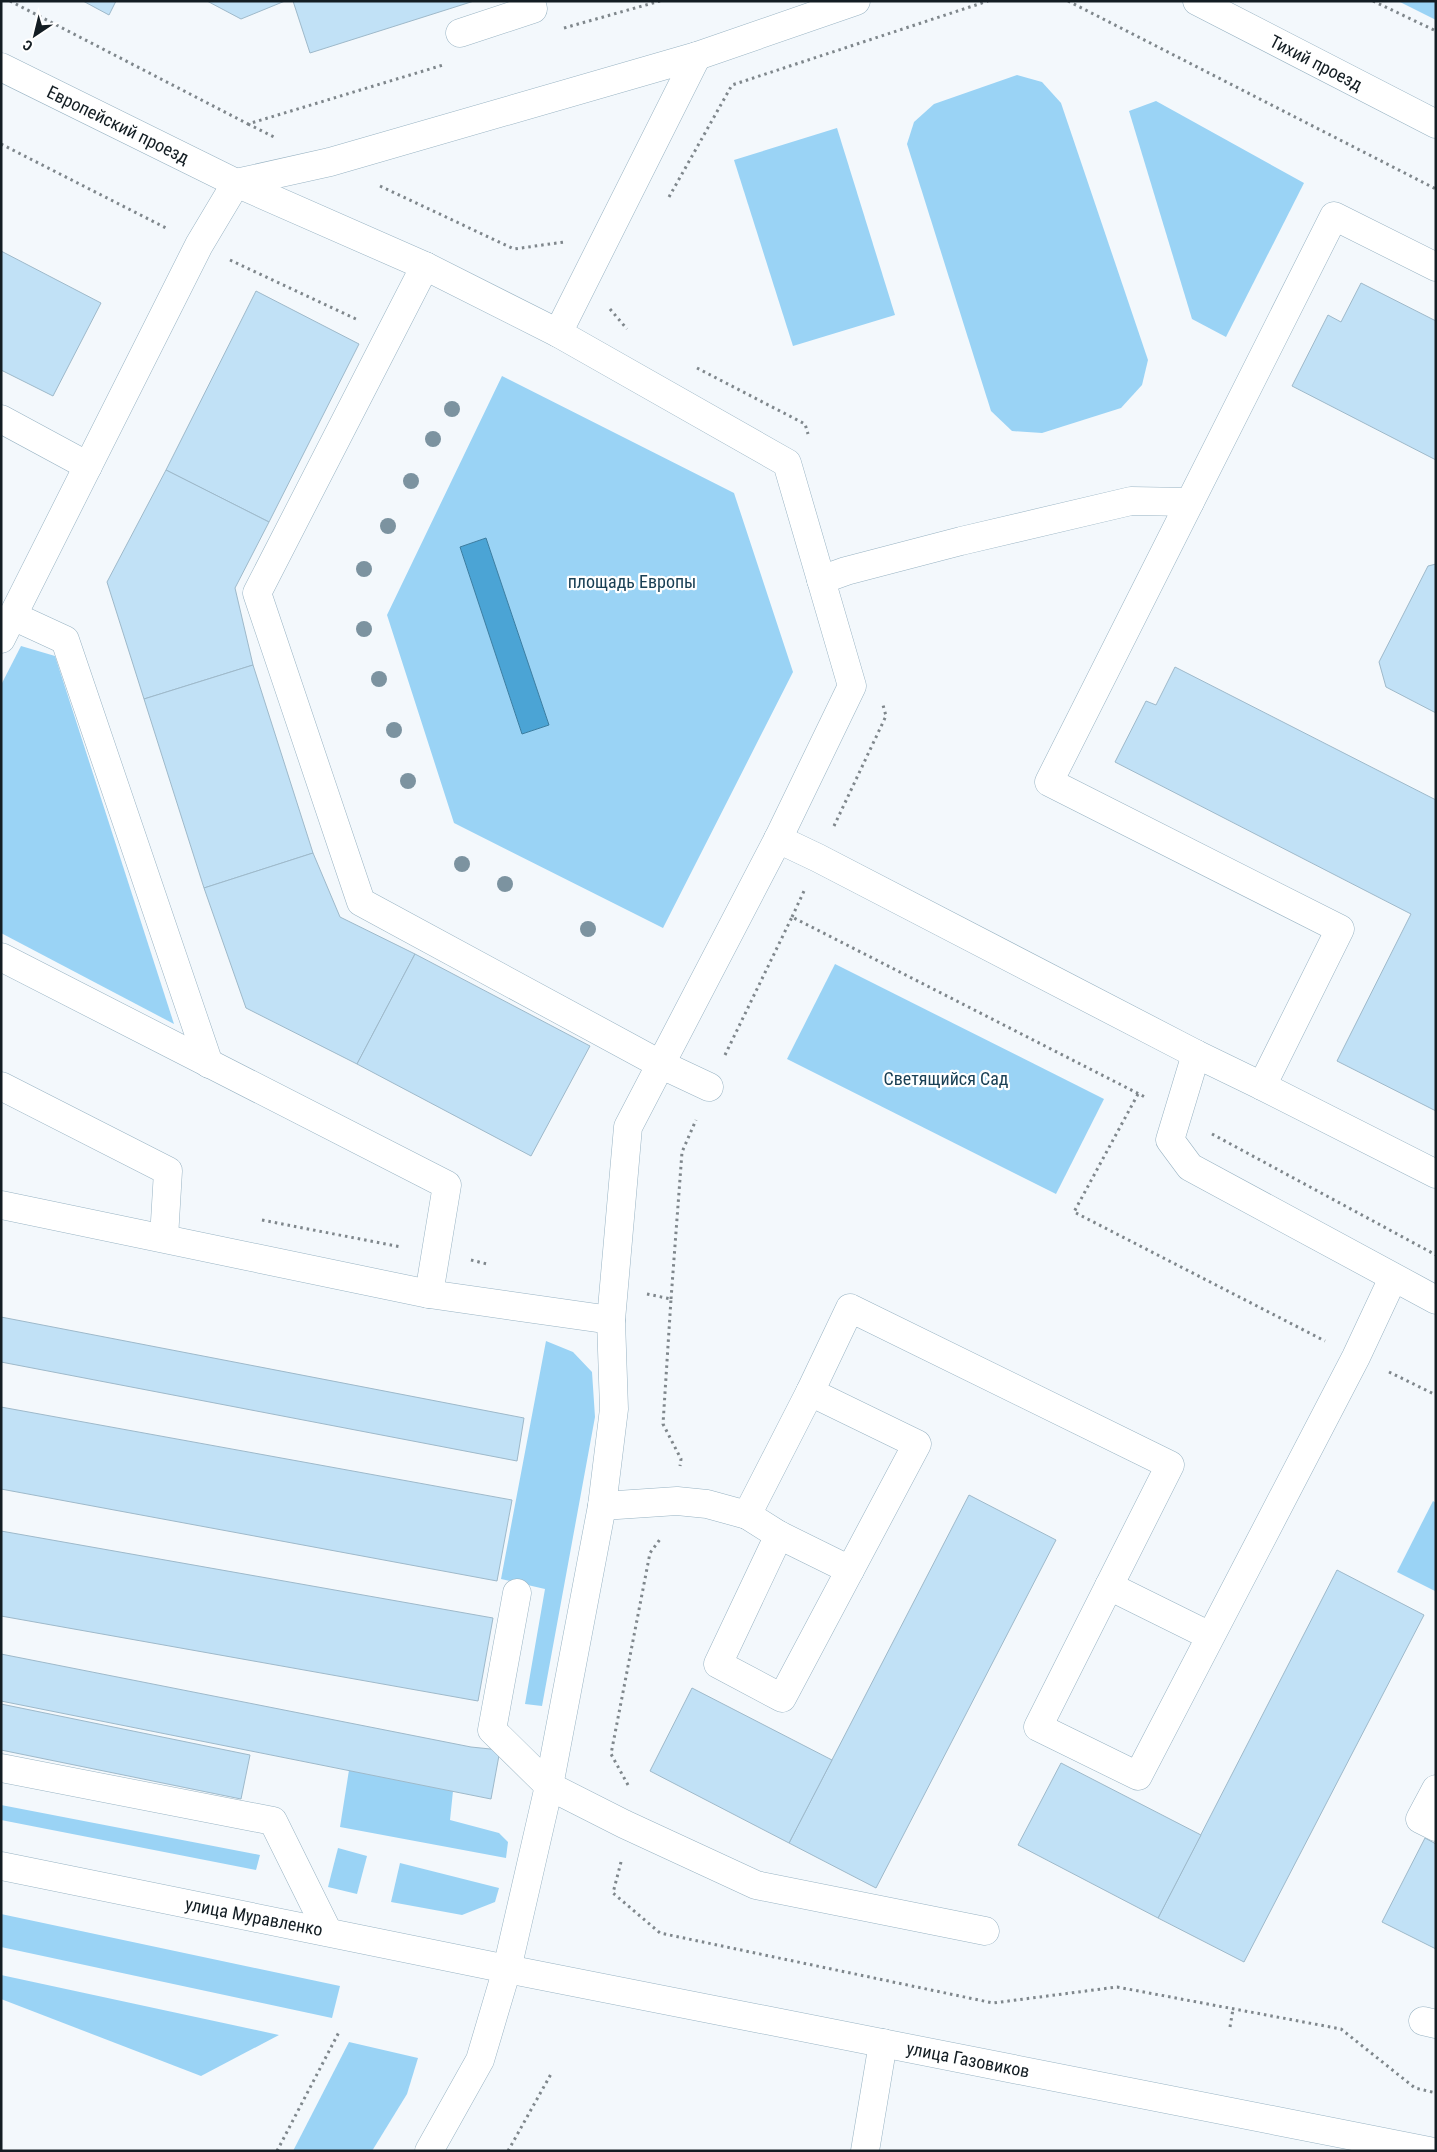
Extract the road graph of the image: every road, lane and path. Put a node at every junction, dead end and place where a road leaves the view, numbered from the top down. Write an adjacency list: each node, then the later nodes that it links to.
1 (10, 1): 15 (path)
2 (531, 1): 11 (street)
3 (660, 1): 9 (path)
4 (856, 1): 12 (street)
5 (988, 1): 21 (path)
6 (1068, 1): 20 (path)
7 (1197, 1): 16 (street, Тихий проезд)
8 (1373, 1): 10 (path)
9 (556, 30)
10 (1436, 31)
11 (460, 32)
12 (697, 56): 18 (street); 22 (street)
13 (444, 64): 15 (path)
14 (1, 67): 19 (street, Европейский проезд)
15 (248, 124): 17 (path)
16 (1436, 124)
17 (281, 140)
18 (330, 162): 19 (street); 22 (path)
19 (236, 183): 23 (street, Европейский проезд); 31 (street)
20 (1436, 189)
21 (665, 205)
22 (596, 258): 26 (street)
23 (425, 266): 26 (street, Европейский проезд); 42 (street)
24 (1436, 267): 32 (street)
25 (607, 306): 27 (path)
26 (558, 333): 33 (street, Европейский проезд)
27 (630, 333)
28 (691, 365): 30 (path)
29 (1, 419): 31 (street)
30 (810, 442)
31 (88, 466): 34 (street)
32 (1190, 502): 33 (street); 44 (street)
33 (821, 580): 36 (street, Европейский проезд)
34 (7, 627): 41 (street)
35 (881, 698): 37 (path)
36 (778, 839): 37 (street); 42 (street, Европейский проезд)
37 (818, 858): 38 (path); 40 (street)
38 (792, 918): 45 (path); 46 (path)
39 (1, 957): 41 (street)
40 (1196, 1054): 44 (street); 47 (street)
41 (209, 1064): 53 (street)
42 (660, 1064): 45 (street); 56 (street, Европейский проезд)
43 (1, 1086): 50 (street)
44 (1262, 1086): 48 (street)
45 (709, 1088): 54 (path)
46 (1138, 1094): 47 (path); 57 (path)
47 (1177, 1115): 51 (path); 52 (street)
48 (1436, 1174)
49 (1, 1205): 50 (street)
50 (164, 1238): 53 (street)
51 (1436, 1254)
52 (1393, 1278): 55 (street); 57 (street)
53 (429, 1294): 56 (street)
54 (671, 1299)
55 (1436, 1300)
56 (611, 1320): 60 (street, Европейский проезд)
57 (1356, 1356): 59 (path); 66 (street)
58 (810, 1392): 61 (street); 63 (street); 64 (street)
59 (1436, 1395)
60 (602, 1506): 61 (street); 68 (street, Европейский проезд)
61 (747, 1516): 62 (street)
62 (779, 1535): 63 (street); 63 (street)
63 (850, 1570)
64 (1109, 1586): 66 (street); 66 (street)
65 (517, 1593): 68 (street)
66 (1210, 1636)
67 (1, 1768): 73 (street)
68 (549, 1786): 72 (street); 74 (street, Европейский проезд)
69 (1436, 1789): 70 (street)
70 (1436, 1827)
71 (1, 1866): 73 (street, улица Муравленко)
72 (985, 1931)
73 (328, 1932): 74 (street, улица Муравленко)
74 (506, 1968): 78 (street, улица Газовиков); 81 (street, Европейский проезд)
75 (1233, 2009): 76 (path)
76 (1230, 2027)
77 (339, 2032): 80 (path)
78 (883, 2043): 83 (street); 84 (street, улица Газовиков)
79 (551, 2074): 82 (path)
80 (277, 2151)
81 (429, 2151)
82 (508, 2151)
83 (865, 2151)
84 (1429, 2151)

